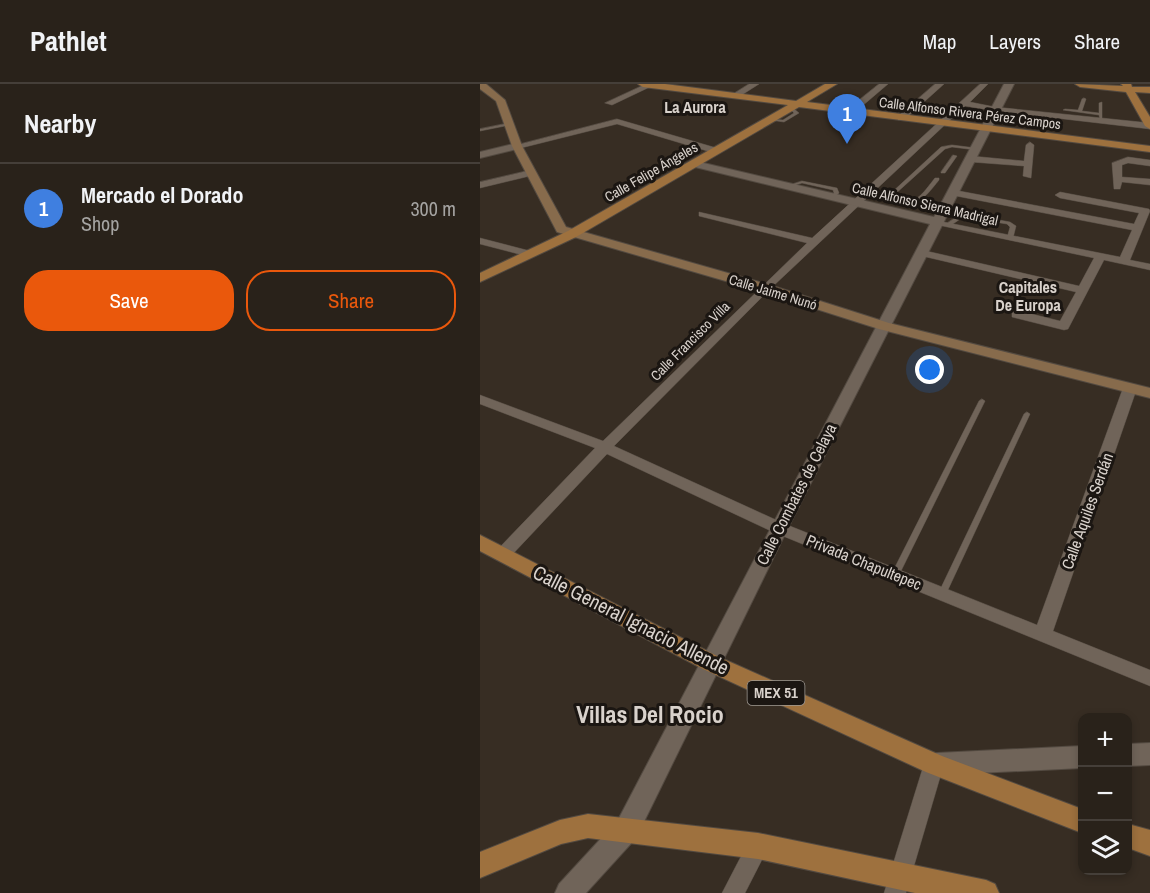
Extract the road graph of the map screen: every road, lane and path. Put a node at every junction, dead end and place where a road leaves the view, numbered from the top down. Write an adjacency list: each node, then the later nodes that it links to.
1 (480, 84): 25 (main road)
2 (755, 84): 13 (street)
3 (832, 84): 18 (main road, Calle Felipe Ángeles)
4 (884, 84): 21 (street)
5 (940, 84): 24 (street)
6 (984, 84): 16 (street, Calle Francisco Villa)
7 (1009, 84): 19 (street, Calle Combates de Celaya)
8 (1080, 84): 11 (main road)
9 (647, 85): 10 (main road, Calle Alfonso Rivera Pérez Campos); 17 (street)
10 (664, 85): 13 (main road, Calle Alfonso Rivera Pérez Campos)
11 (1128, 87): 12 (main road); 27 (main road)
12 (1149, 87)
13 (734, 96): 18 (main road, Calle Alfonso Rivera Pérez Campos)
14 (1084, 99): 22 (lane)
15 (1101, 102): 23 (lane)
16 (964, 103): 19 (street); 26 (street, Calle Francisco Villa)
17 (609, 104)
18 (796, 106): 21 (main road, Calle Alfonso Rivera Pérez Campos); 33 (main road, Calle Felipe Ángeles)
19 (995, 109): 23 (street); 28 (street, Calle Combates de Celaya)
20 (1065, 110): 22 (lane)
21 (851, 111): 24 (main road, Calle Alfonso Rivera Pérez Campos)
22 (1080, 112): 23 (lane)
23 (1101, 117): 27 (street)
24 (901, 118): 26 (main road, Calle Alfonso Rivera Pérez Campos)
25 (509, 124): 29 (lane); 31 (main road)
26 (943, 124): 28 (main road, Calle Alfonso Rivera Pérez Campos); 48 (street, Calle Francisco Villa)
27 (1150, 126)
28 (985, 129): 32 (main road, Calle Alfonso Rivera Pérez Campos); 35 (street, Calle Combates de Celaya)
29 (480, 130)
30 (1030, 145): 38 (street)
31 (518, 146): 33 (street); 34 (street); 39 (main road)
32 (1150, 149)
33 (717, 151): 37 (main road, Calle Felipe Ángeles)
34 (480, 155)
35 (965, 156): 38 (street); 40 (lane); 42 (lane); 45 (street, Calle Combates de Celaya)
36 (1150, 163): 43 (street)
37 (695, 164): 48 (street, Calle Alfonso Sierra Madrigal); 54 (main road, Calle Felipe Ángeles)
38 (1029, 164): 41 (street)
39 (531, 172): 44 (street); 54 (main road)
40 (943, 172)
41 (1028, 176)
42 (937, 179)
43 (1150, 182)
44 (480, 185)
45 (959, 194): 47 (street); 51 (street); 52 (street, Calle Combates de Celaya)
46 (1060, 195): 53 (street)
47 (1035, 198)
48 (855, 204): 52 (street, Calle Alfonso Sierra Madrigal); 56 (street, Calle Francisco Villa)
49 (703, 214): 56 (street)
50 (1043, 220): 51 (street)
51 (1113, 223): 53 (street)
52 (943, 224): 57 (street, Calle Combates de Celaya); 59 (street, Calle Alfonso Sierra Madrigal)
53 (1138, 228): 60 (street)
54 (572, 234): 58 (main road, Calle Felipe Ángeles); 63 (main road, Calle Jaime Nunó)
55 (480, 241): 58 (street)
56 (814, 242): 63 (street, Calle Francisco Villa)
57 (922, 253): 64 (street); 66 (street, Calle Combates de Celaya)
58 (530, 254): 62 (main road, Calle Felipe Ángeles)
59 (1100, 257): 60 (street, Calle Alfonso Sierra Madrigal); 64 (street)
60 (1124, 262): 61 (street, Calle Alfonso Sierra Madrigal)
61 (1150, 267)
62 (480, 278)
63 (765, 288): 66 (main road, Calle Jaime Nunó); 72 (street, Calle Francisco Villa)
64 (1084, 290): 65 (street)
65 (1016, 314)
66 (884, 326): 67 (main road, Calle Jaime Nunó); 73 (street, Calle Combates de Celaya)
67 (1130, 388): 68 (main road, Calle Jaime Nunó); 78 (street, Calle Aquiles Serdán)
68 (1150, 393)
69 (480, 399): 72 (street, Privada Chapultepec)
70 (982, 401): 76 (lane)
71 (1027, 414): 77 (lane)
72 (605, 447): 73 (street, Privada Chapultepec); 75 (street, Calle Francisco Villa)
73 (778, 528): 76 (street, Privada Chapultepec); 79 (street, Calle Combates de Celaya)
74 (481, 544): 75 (main road, Calle General Ignacio Allende / MEX 51)
75 (504, 553): 79 (main road, Calle General Ignacio Allende / MEX 51)
76 (895, 575): 77 (street, Privada Chapultepec)
77 (942, 594): 78 (street, Privada Chapultepec)
78 (1043, 634): 80 (street, Privada Chapultepec)
79 (711, 663): 84 (main road, Calle General Ignacio Allende / MEX 51); 86 (street, Calle Combates de Celaya)
80 (1150, 678)
81 (1150, 754): 82 (street)
82 (1132, 755)
83 (1078, 757): 84 (street)
84 (934, 764): 85 (main road, Calle General Ignacio Allende / MEX 51); 91 (street)
85 (1078, 819)
86 (627, 829): 89 (main road); 90 (main road); 92 (street, Calle Combates de Celaya)
87 (1132, 837): 88 (main road)
88 (1150, 843)
89 (758, 846): 91 (main road); 93 (street)
90 (480, 865)
91 (898, 885): 94 (main road)
92 (568, 893)
93 (734, 893)
94 (986, 893)

